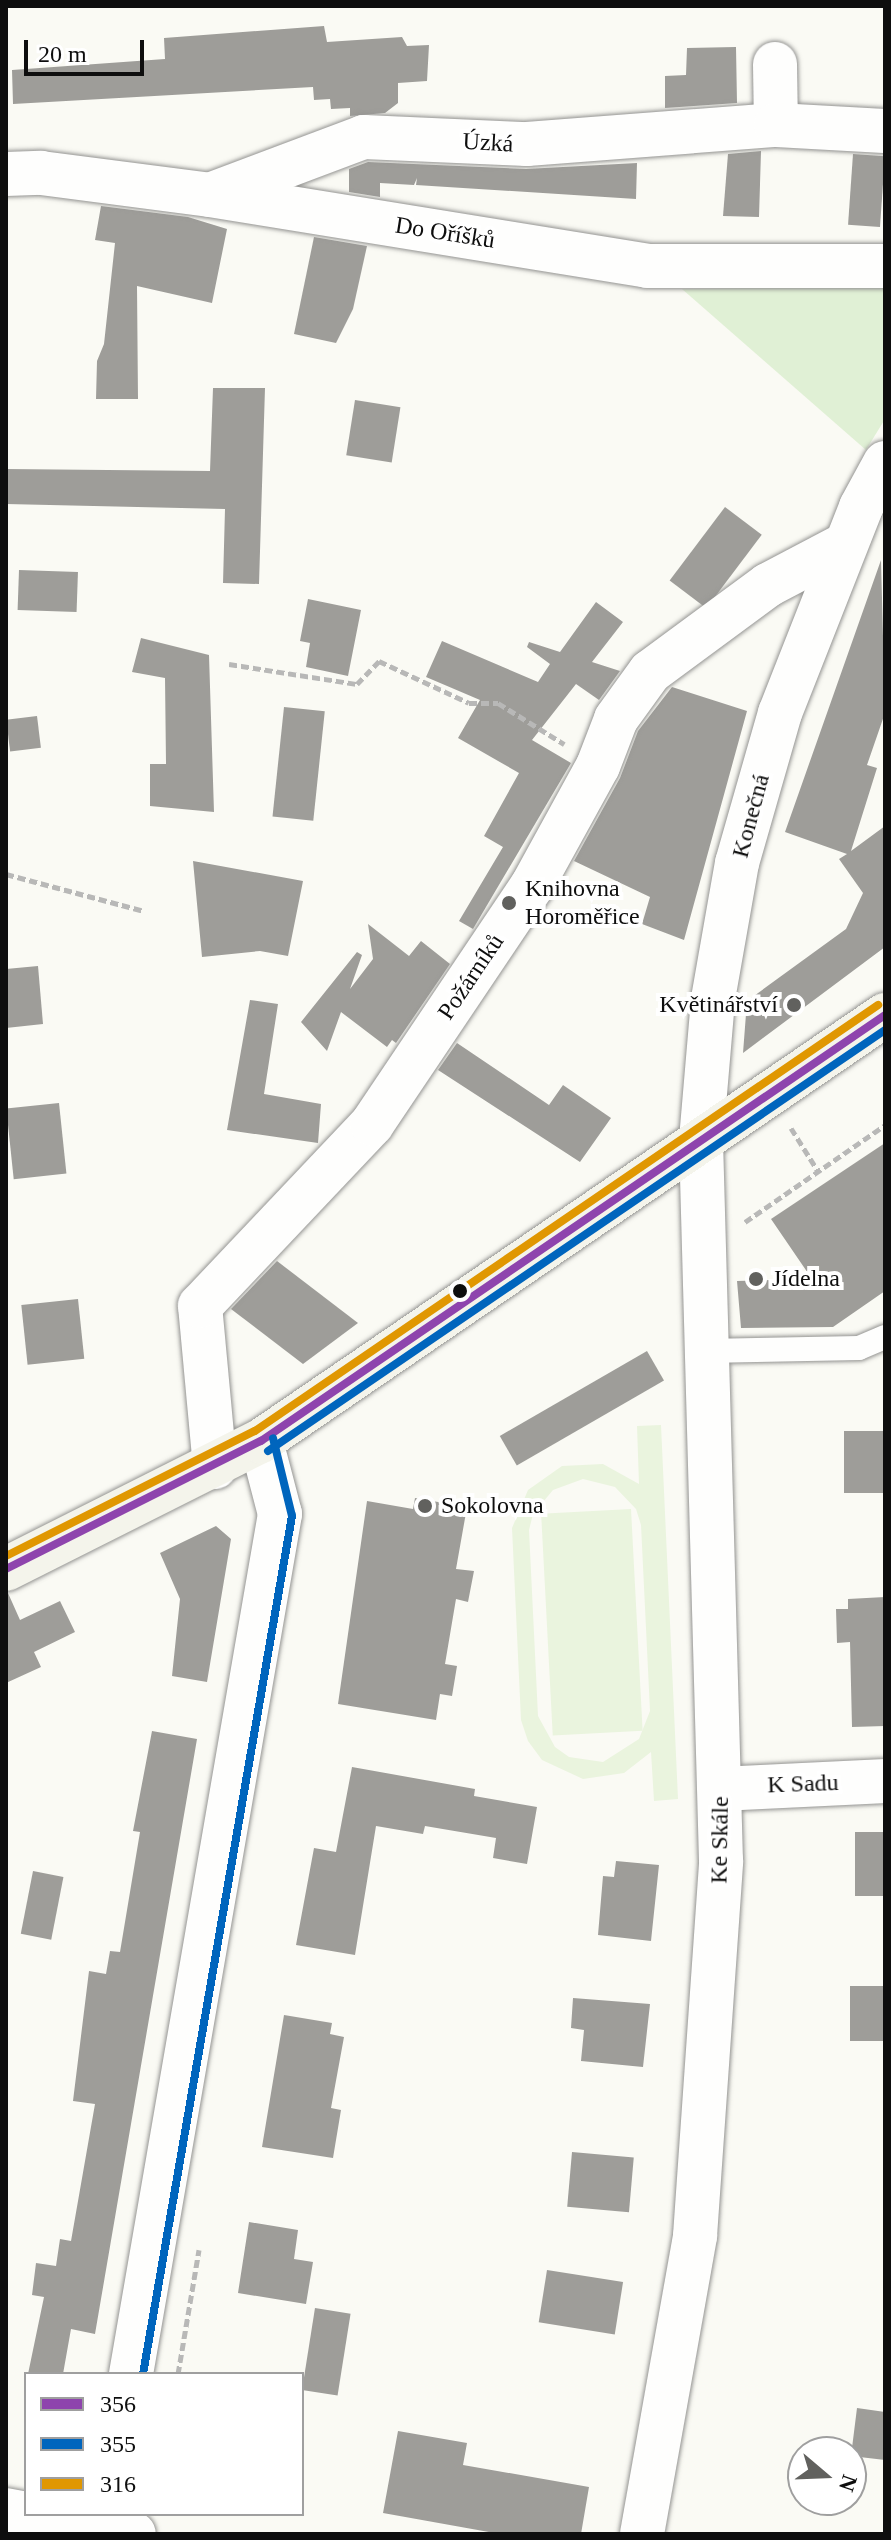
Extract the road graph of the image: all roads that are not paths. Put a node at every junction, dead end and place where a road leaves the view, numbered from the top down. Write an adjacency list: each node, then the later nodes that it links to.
1 (775, 64): 2 (street)
2 (776, 125): 3 (street, Úzká); 5 (street, Úzká)
3 (885, 131)
4 (6, 174): 5 (street, Do Oříšků)
5 (210, 195): 6 (street, Do Oříšků)
6 (885, 266)
7 (885, 463): 8 (street, Konečná)
8 (864, 525): 10 (street, Konečná); 14 (street, Požárníků)
9 (885, 1015): 10 (main road)
10 (701, 1140): 12 (street, Ke Skále); 13 (main road)
11 (885, 1337): 12 (lane)
12 (705, 1351): 17 (street, Ke Skále)
13 (261, 1441): 14 (main road); 18 (street)
14 (215, 1467): 15 (main road)
15 (8, 1558)
16 (885, 1781): 17 (street, K Sadu)
17 (721, 1789): 21 (street, Ke Skále)
18 (131, 2372)
19 (41, 2516): 20 (street)
20 (112, 2528)
21 (642, 2534)

